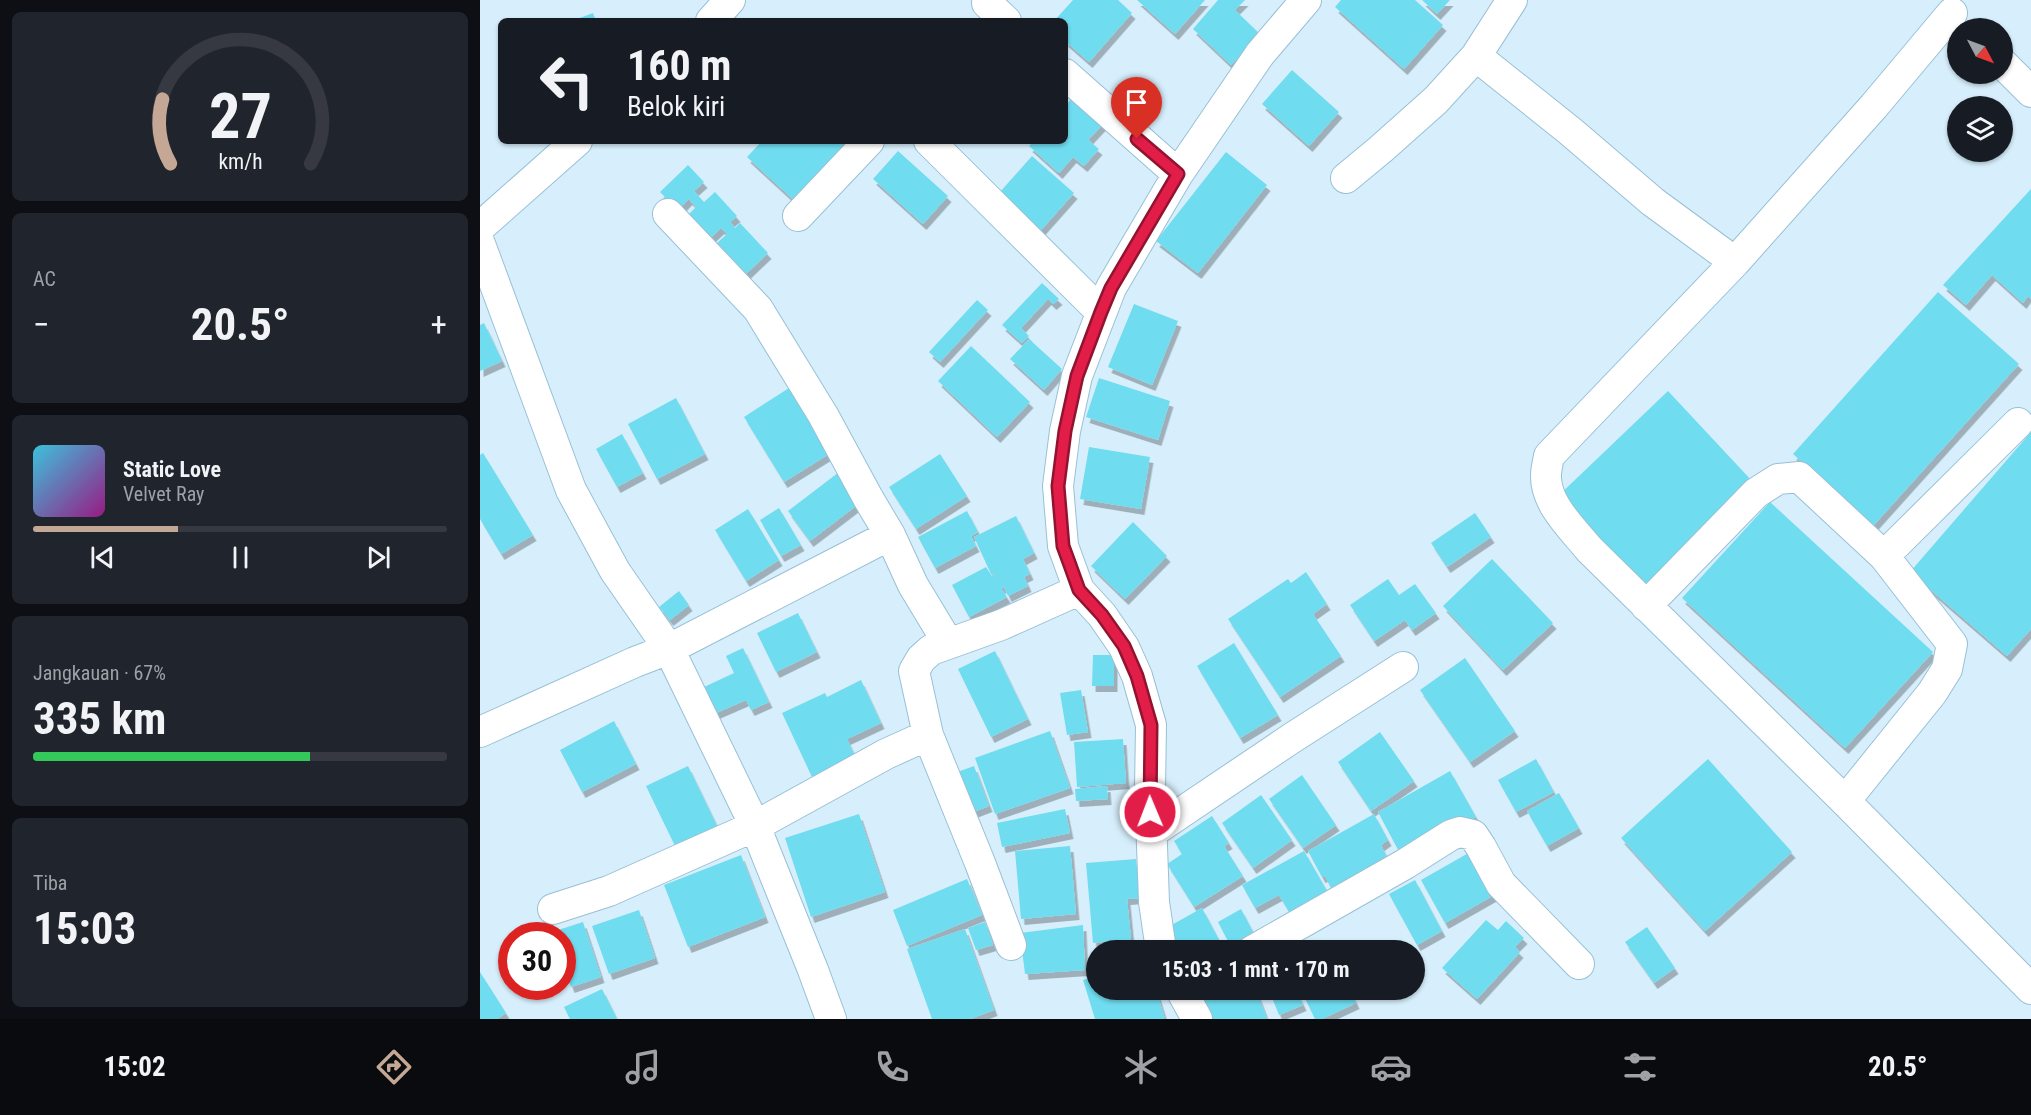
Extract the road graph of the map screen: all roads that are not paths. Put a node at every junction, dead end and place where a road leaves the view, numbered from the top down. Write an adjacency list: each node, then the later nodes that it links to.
1 (730, 0): 5 (street)
2 (1306, 0): 13 (street)
3 (1512, 0): 6 (street)
4 (1960, 14): 19 (street)
5 (714, 18)
6 (1476, 56): 14 (street); 19 (street)
7 (2013, 74): 9 (street)
8 (1068, 77): 13 (street)
9 (2031, 92)
10 (573, 144): 17 (street)
11 (866, 144): 16 (street)
12 (932, 144): 20 (street)
13 (1178, 174): 20 (street)
14 (1346, 178)
15 (668, 214): 22 (street)
16 (798, 216)
17 (480, 227)
18 (480, 244): 27 (street)
19 (1735, 262): 25 (street)
20 (1101, 312): 24 (street)
21 (2018, 423): 23 (street)
22 (890, 535): 26 (street); 27 (street)
23 (1884, 556): 25 (street); 31 (street)
24 (1079, 590): 26 (street); 33 (street)
25 (1646, 606): 31 (street)
26 (948, 643): 30 (street)
27 (669, 649): 29 (street); 32 (street)
28 (1403, 668): 33 (street)
29 (480, 732)
30 (928, 735): 32 (street); 37 (street)
31 (1845, 801): 39 (street)
32 (755, 826): 34 (street); 41 (street)
33 (1151, 833): 35 (street)
34 (553, 909)
35 (1160, 940)
36 (1271, 940): 38 (street)
37 (1011, 945)
38 (1579, 964)
39 (2031, 989)
40 (1187, 1000): 42 (street)
41 (831, 1019)
42 (1197, 1019)

